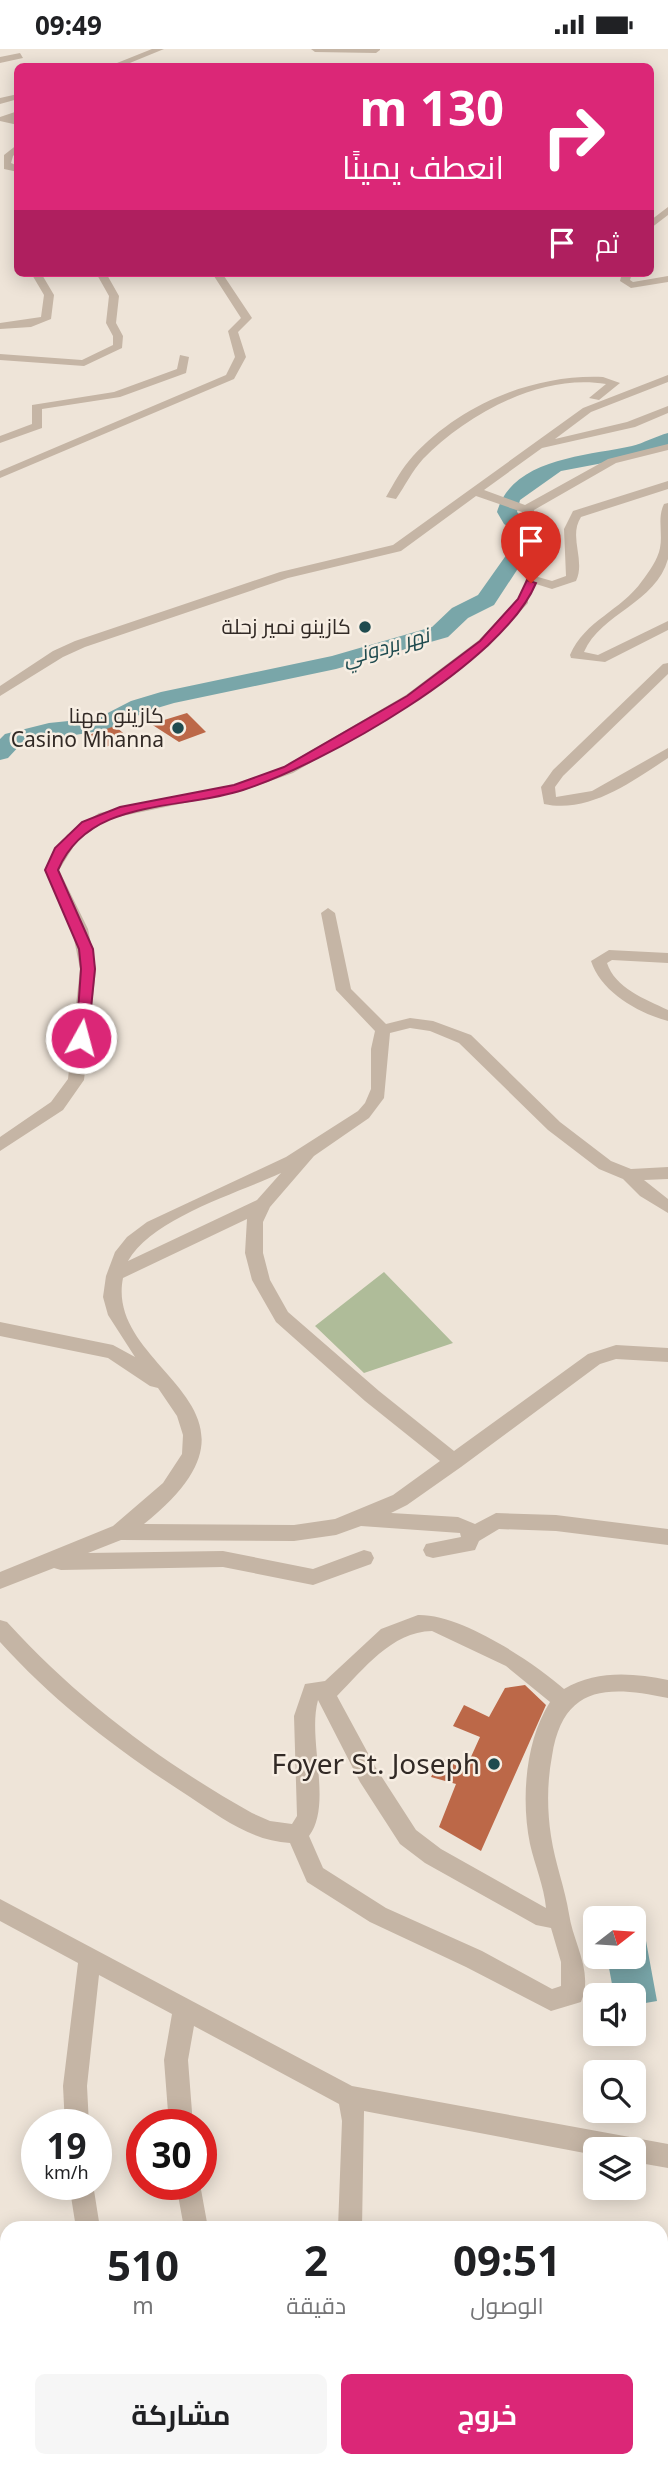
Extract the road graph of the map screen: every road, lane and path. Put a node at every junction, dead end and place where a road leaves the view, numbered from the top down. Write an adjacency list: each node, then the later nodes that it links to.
1 (160, 49): 8 (street)
2 (315, 49): 3 (street)
3 (341, 49)
4 (348, 49): 5 (street)
5 (376, 50)
6 (20, 56): 7 (street)
7 (0, 60)
8 (122, 63)
9 (14, 115): 10 (street)
10 (14, 122)
11 (14, 150): 12 (street)
12 (14, 168)
13 (668, 207): 14 (street)
14 (654, 222)
15 (38, 277): 20 (street)
16 (103, 277): 22 (street)
17 (220, 277): 29 (street)
18 (626, 277): 19 (street)
19 (668, 279)
20 (0, 326)
21 (184, 357): 26 (street)
22 (0, 358)
23 (668, 377): 25 (street)
24 (668, 409): 27 (street)
25 (587, 410): 27 (street); 32 (street)
26 (0, 440)
27 (535, 446): 31 (street)
28 (668, 447): 33 (street)
29 (0, 475)
30 (667, 489): 36 (street)
31 (477, 492): 33 (street); 40 (street)
32 (392, 497)
33 (521, 506): 35 (street)
34 (668, 507): 38 (street)
35 (533, 579): 36 (street); 37 (street)
36 (552, 585): 37 (street)
37 (524, 600): 46 (street)
38 (668, 625)
39 (668, 667): 41 (street)
40 (0, 692)
41 (668, 752)
42 (328, 913): 45 (street)
43 (668, 958): 44 (street)
44 (668, 1016)
45 (383, 1030): 47 (street); 49 (street)
46 (0, 1145)
47 (310, 1150): 50 (street); 52 (street)
48 (668, 1173): 49 (street)
49 (629, 1175): 51 (street)
50 (263, 1204): 52 (street); 56 (street)
51 (668, 1207)
52 (118, 1273): 55 (street)
53 (0, 1329): 55 (street)
54 (668, 1355): 56 (street)
55 (166, 1386): 58 (street)
56 (454, 1462): 57 (street)
57 (357, 1519): 58 (street); 59 (street)
58 (120, 1532): 63 (street)
59 (471, 1536): 60 (street); 61 (street)
60 (668, 1537)
61 (433, 1550)
62 (364, 1558): 63 (street)
63 (50, 1562): 64 (street)
64 (0, 1581)
65 (0, 1628): 69 (street)
66 (668, 1689): 68 (street)
67 (327, 1693): 68 (street); 69 (street); 71 (street)
68 (562, 1700): 71 (street)
69 (297, 1834): 71 (street)
70 (0, 1909): 72 (street)
71 (558, 1915)
72 (90, 1957): 73 (street); 75 (street)
73 (185, 2007): 74 (street); 76 (street)
74 (349, 2097): 77 (street); 84 (street)
75 (77, 2109)
76 (180, 2109)
77 (583, 2140)
78 (646, 2152): 79 (street)
79 (668, 2156)
80 (84, 2200): 82 (street)
81 (191, 2200): 83 (street)
82 (87, 2221)
83 (195, 2221)
84 (350, 2221)

